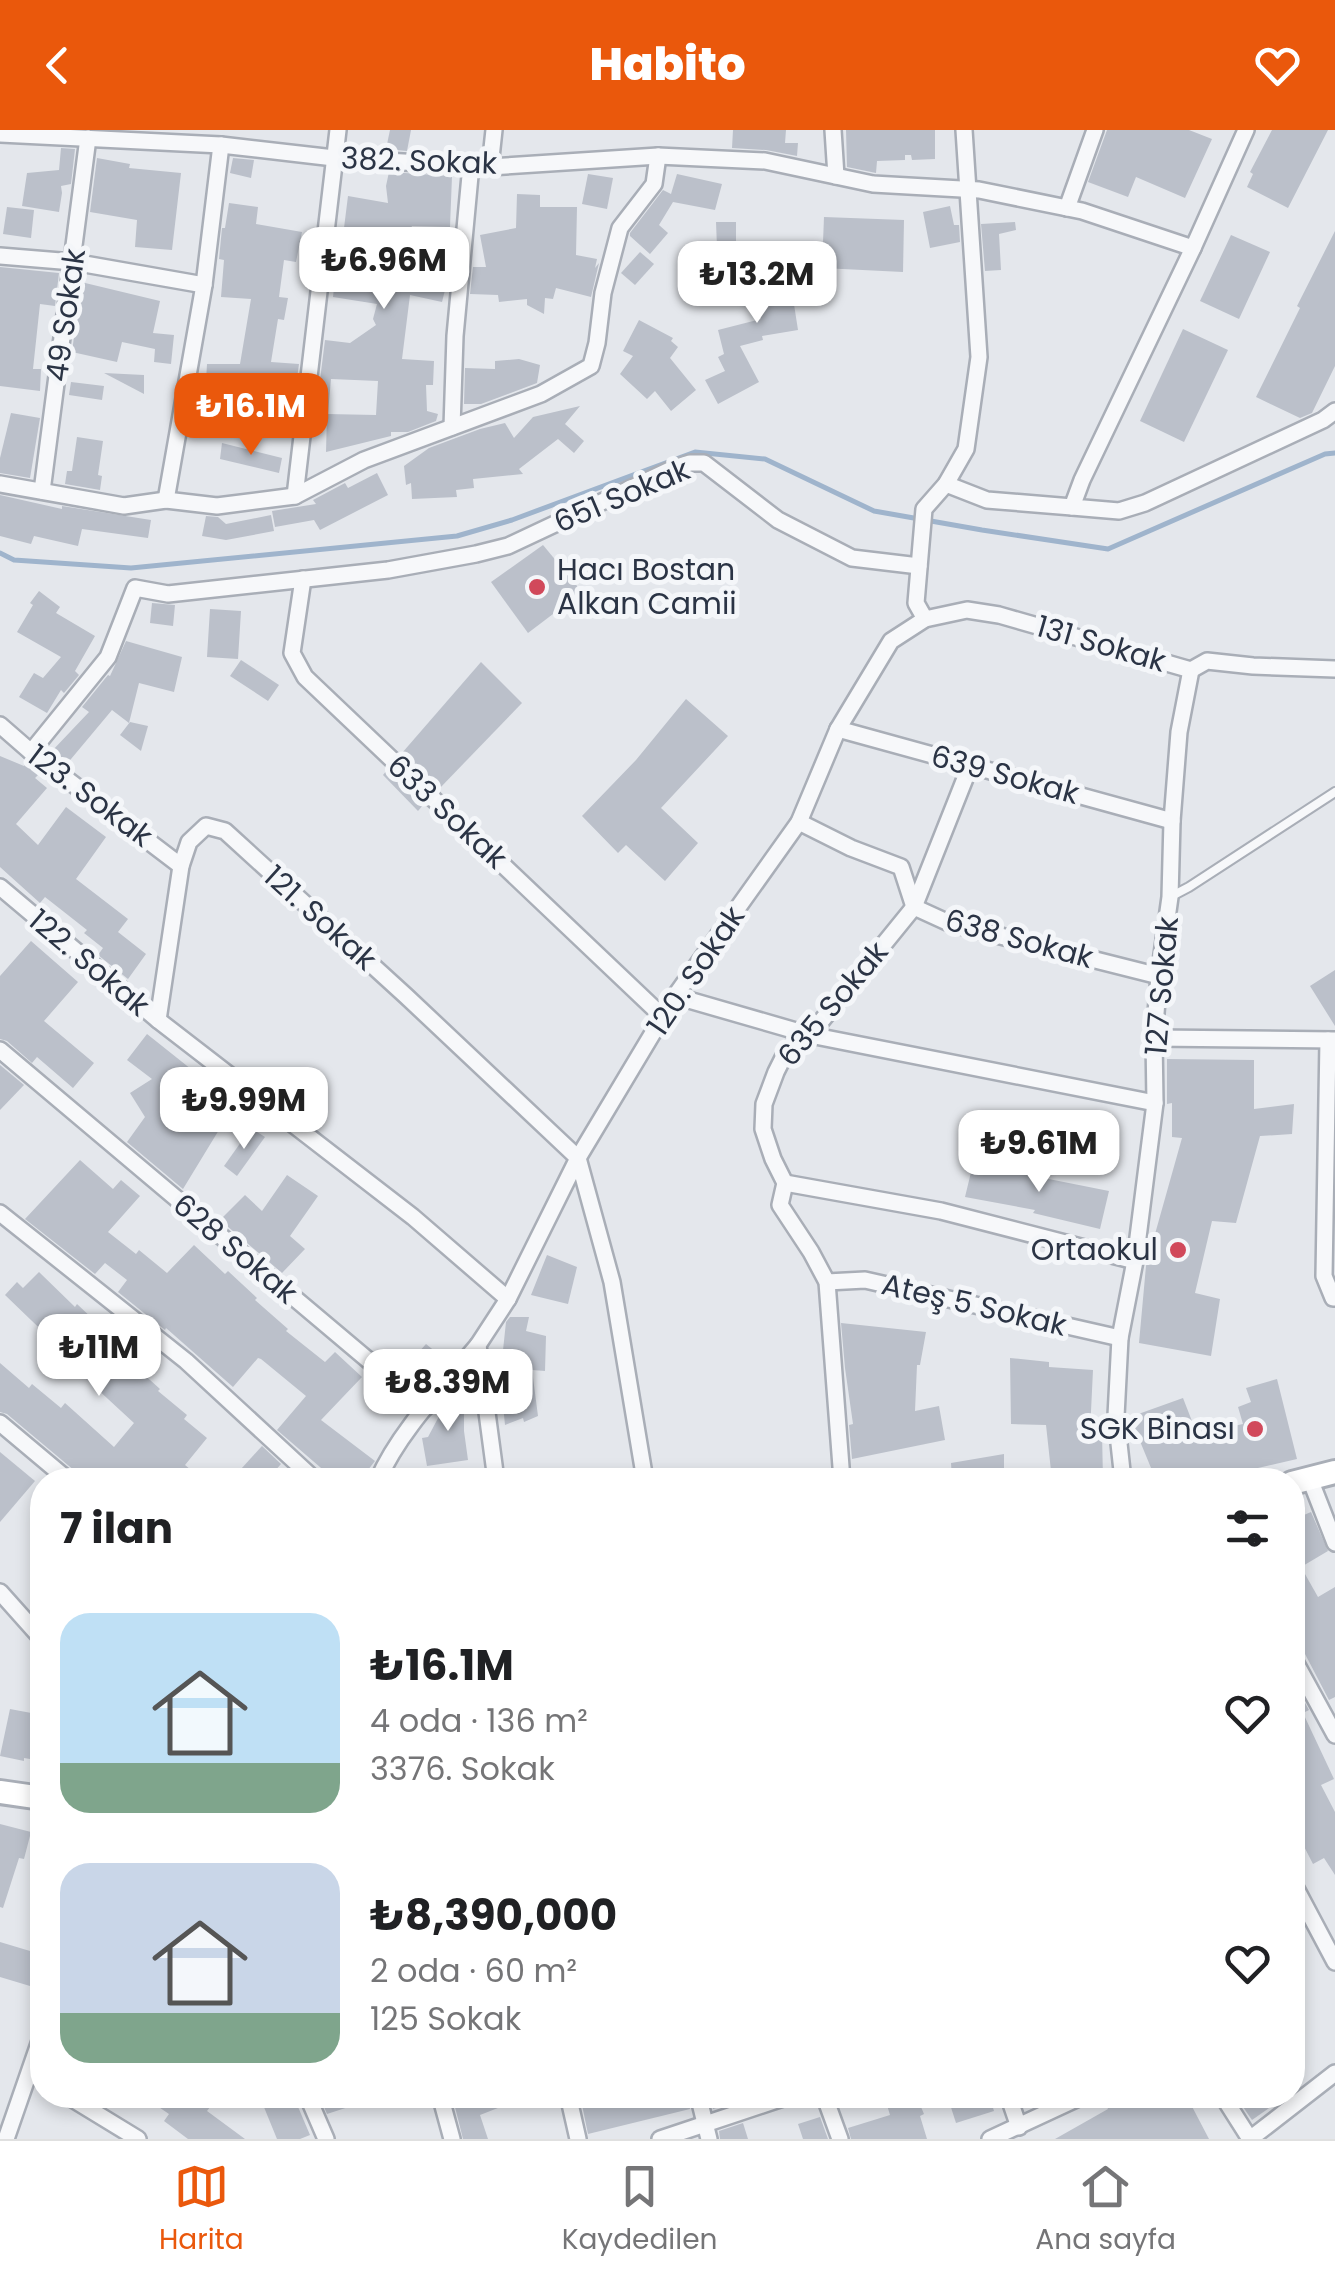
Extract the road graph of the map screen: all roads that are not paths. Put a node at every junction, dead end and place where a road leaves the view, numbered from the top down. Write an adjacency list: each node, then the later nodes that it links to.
1 (250, 130): 11 (street)
2 (338, 130): 13 (street)
3 (494, 130): 15 (street)
4 (833, 130): 16 (street)
5 (964, 130): 17 (street)
6 (1095, 130): 18 (street)
7 (1246, 130): 19 (street)
8 (5, 133): 9 (street, 382. Sokak)
9 (88, 138): 10 (street, 382. Sokak); 21 (street, 49 Sokak)
10 (221, 145): 11 (street, 382. Sokak); 22 (street)
11 (247, 150): 13 (street, 382. Sokak)
12 (658, 156): 15 (street, 382. Sokak); 16 (street, 382. Sokak); 24 (street)
13 (334, 158): 14 (street, 382. Sokak); 28 (street)
14 (471, 165): 15 (street, 382. Sokak); 24 (street)
15 (490, 166)
16 (836, 176): 17 (street, 382. Sokak)
17 (968, 189): 18 (street, 382. Sokak); 26 (street)
18 (1068, 208): 19 (street, 382. Sokak)
19 (1193, 248): 30 (street)
20 (0, 256): 21 (street)
21 (73, 262): 22 (street); 27 (street, 49 Sokak)
22 (204, 285): 29 (street)
23 (1335, 411): 30 (street)
24 (452, 427): 28 (street)
25 (0, 484): 27 (street)
26 (946, 484): 30 (street); 31 (street)
27 (42, 491): 29 (street)
28 (295, 496): 29 (street)
29 (166, 500)
30 (1072, 507)
31 (919, 566): 32 (street, 651 Sokak); 33 (street)
32 (303, 579): 38 (street); 49 (street, 633 Sokak)
33 (925, 619): 35 (street, 131 Sokak); 37 (street, 120. Sokak)
34 (1335, 669): 35 (street, 131 Sokak)
35 (1191, 670): 41 (street, 127 Sokak)
36 (0, 725): 38 (street, 123. Sokak)
37 (838, 728): 39 (street, 639 Sokak); 42 (street, 120. Sokak)
38 (30, 752): 43 (street, 123. Sokak)
39 (970, 766): 41 (street, 639 Sokak); 46 (street, 635 Sokak)
40 (1335, 792): 45 (lane)
41 (1172, 821): 45 (street, 127 Sokak)
42 (799, 822): 46 (street, 638 Sokak); 48 (street, 120. Sokak)
43 (181, 866): 50 (street, 121. Sokak); 56 (street, 121. Sokak)
44 (0, 887): 50 (street, 122. Sokak)
45 (1170, 897): 47 (street, 127 Sokak)
46 (914, 907): 47 (street, 638 Sokak); 51 (street, 635 Sokak)
47 (1159, 976): 52 (street, 127 Sokak)
48 (676, 996): 49 (street, 120. Sokak); 51 (street)
49 (663, 1017): 56 (street, 120. Sokak)
50 (158, 1020): 62 (street, 122. Sokak)
51 (810, 1035): 55 (street); 57 (street, 635 Sokak)
52 (1154, 1038): 53 (street); 55 (street, 127 Sokak)
53 (1331, 1040): 59 (street)
54 (0, 1050): 66 (street, 628 Sokak)
55 (1155, 1103): 60 (street, 127 Sokak)
56 (578, 1158): 62 (street, 120. Sokak); 72 (street)
57 (785, 1184): 60 (street); 61 (street, 635 Sokak)
58 (0, 1213): 69 (street)
59 (1330, 1221): 63 (street)
60 (1135, 1261): 64 (street, 127 Sokak)
61 (827, 1282): 64 (street, Ateş 5 Sokak); 73 (street, 635 Sokak)
62 (508, 1298): 65 (street, 120. Sokak)
63 (1335, 1298)
64 (1120, 1338): 74 (street, 127 Sokak)
65 (478, 1345): 66 (street, 120. Sokak); 71 (street)
66 (424, 1408): 70 (street, 120. Sokak)
67 (0, 1423): 68 (street)
68 (54, 1468)
69 (303, 1468)
70 (383, 1468)
71 (494, 1468)
72 (643, 1468)
73 (841, 1468)
74 (1122, 1468)
75 (1335, 1472): 76 (main road)
76 (1305, 1480)
77 (1305, 1488): 78 (street)
78 (1335, 1543)
79 (0, 1592): 80 (street)
80 (30, 1626)
81 (1305, 1680): 82 (street)
82 (1335, 1735)
83 (0, 1792): 84 (main road)
84 (30, 1796)
85 (1305, 1905): 86 (street)
86 (1335, 1962)
87 (1335, 2073): 89 (street)
88 (30, 2083): 100 (street)
89 (1305, 2096)
90 (87, 2108): 105 (street)
91 (312, 2108): 103 (street)
92 (444, 2108): 106 (street)
93 (571, 2108): 107 (street)
94 (762, 2108): 102 (street)
95 (829, 2108): 109 (street)
96 (1012, 2108): 101 (street)
97 (1058, 2108): 101 (street)
98 (1230, 2108): 111 (street)
99 (1290, 2108): 111 (street)
100 (7, 2112): 104 (street)
101 (1019, 2127): 110 (street)
102 (707, 2132): 108 (street)
103 (324, 2138)
104 (6, 2139)
105 (138, 2139)
106 (452, 2139)
107 (578, 2139)
108 (660, 2139)
109 (840, 2139)
110 (990, 2139)
111 (1250, 2139)

